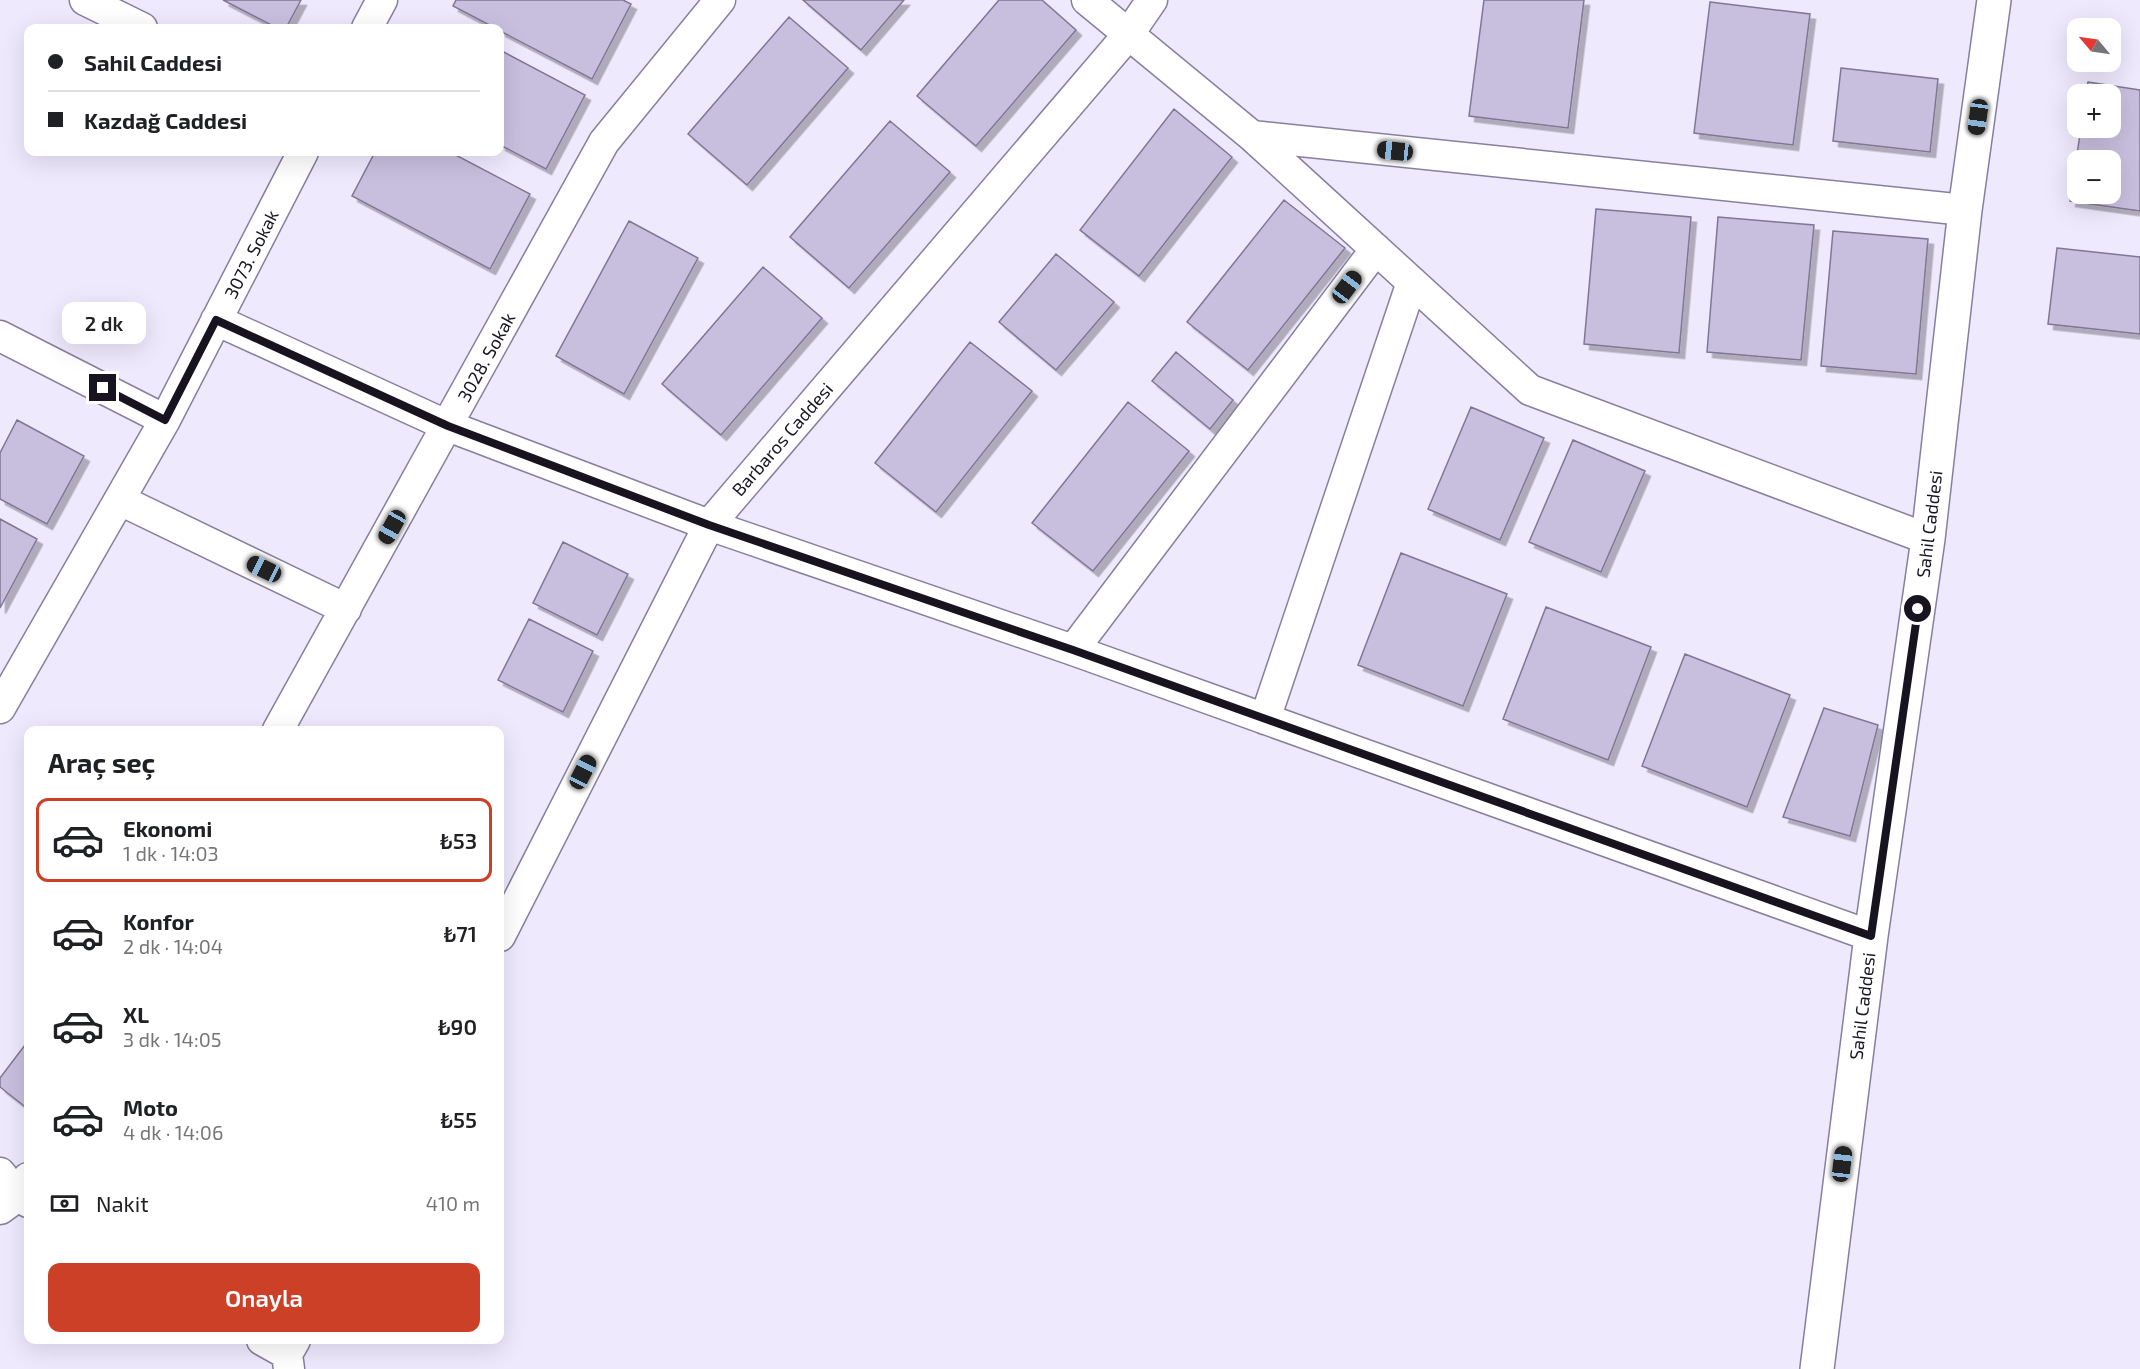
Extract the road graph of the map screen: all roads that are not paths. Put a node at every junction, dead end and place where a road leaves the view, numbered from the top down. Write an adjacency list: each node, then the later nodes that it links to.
1 (85, 0): 7 (street)
2 (382, 0): 8 (street)
3 (720, 0): 18 (street, 3028. Sokak)
4 (1087, 0): 9 (street)
5 (1152, 0): 9 (street, Barbaros Caddesi)
6 (1995, 0): 12 (street, Sahil Caddesi)
7 (134, 24)
8 (369, 24)
9 (1128, 35): 10 (street); 20 (street, Barbaros Caddesi)
10 (1252, 136): 12 (street); 13 (street)
11 (301, 156): 15 (street, 3073. Sokak)
12 (1965, 210): 21 (street, Sahil Caddesi)
13 (1376, 249): 14 (street); 23 (street)
14 (1412, 282): 21 (street); 25 (street)
15 (216, 320): 17 (street, 3073. Sokak); 18 (street)
16 (0, 336): 17 (street)
17 (165, 420): 19 (street, 3073. Sokak)
18 (448, 426): 20 (street); 22 (street, 3028. Sokak)
19 (120, 500): 22 (street); 24 (street, 3073. Sokak)
20 (709, 525): 23 (street); 27 (street, Barbaros Caddesi)
21 (1928, 539): 28 (street, Sahil Caddesi)
22 (346, 609): 26 (street, 3028. Sokak)
23 (1073, 650): 25 (street)
24 (0, 708)
25 (1265, 719): 28 (street)
26 (280, 726)
27 (504, 928)
28 (1871, 936): 31 (street, Sahil Caddesi)
29 (0, 1173): 30 (street)
30 (19, 1196)
31 (1817, 1369)

